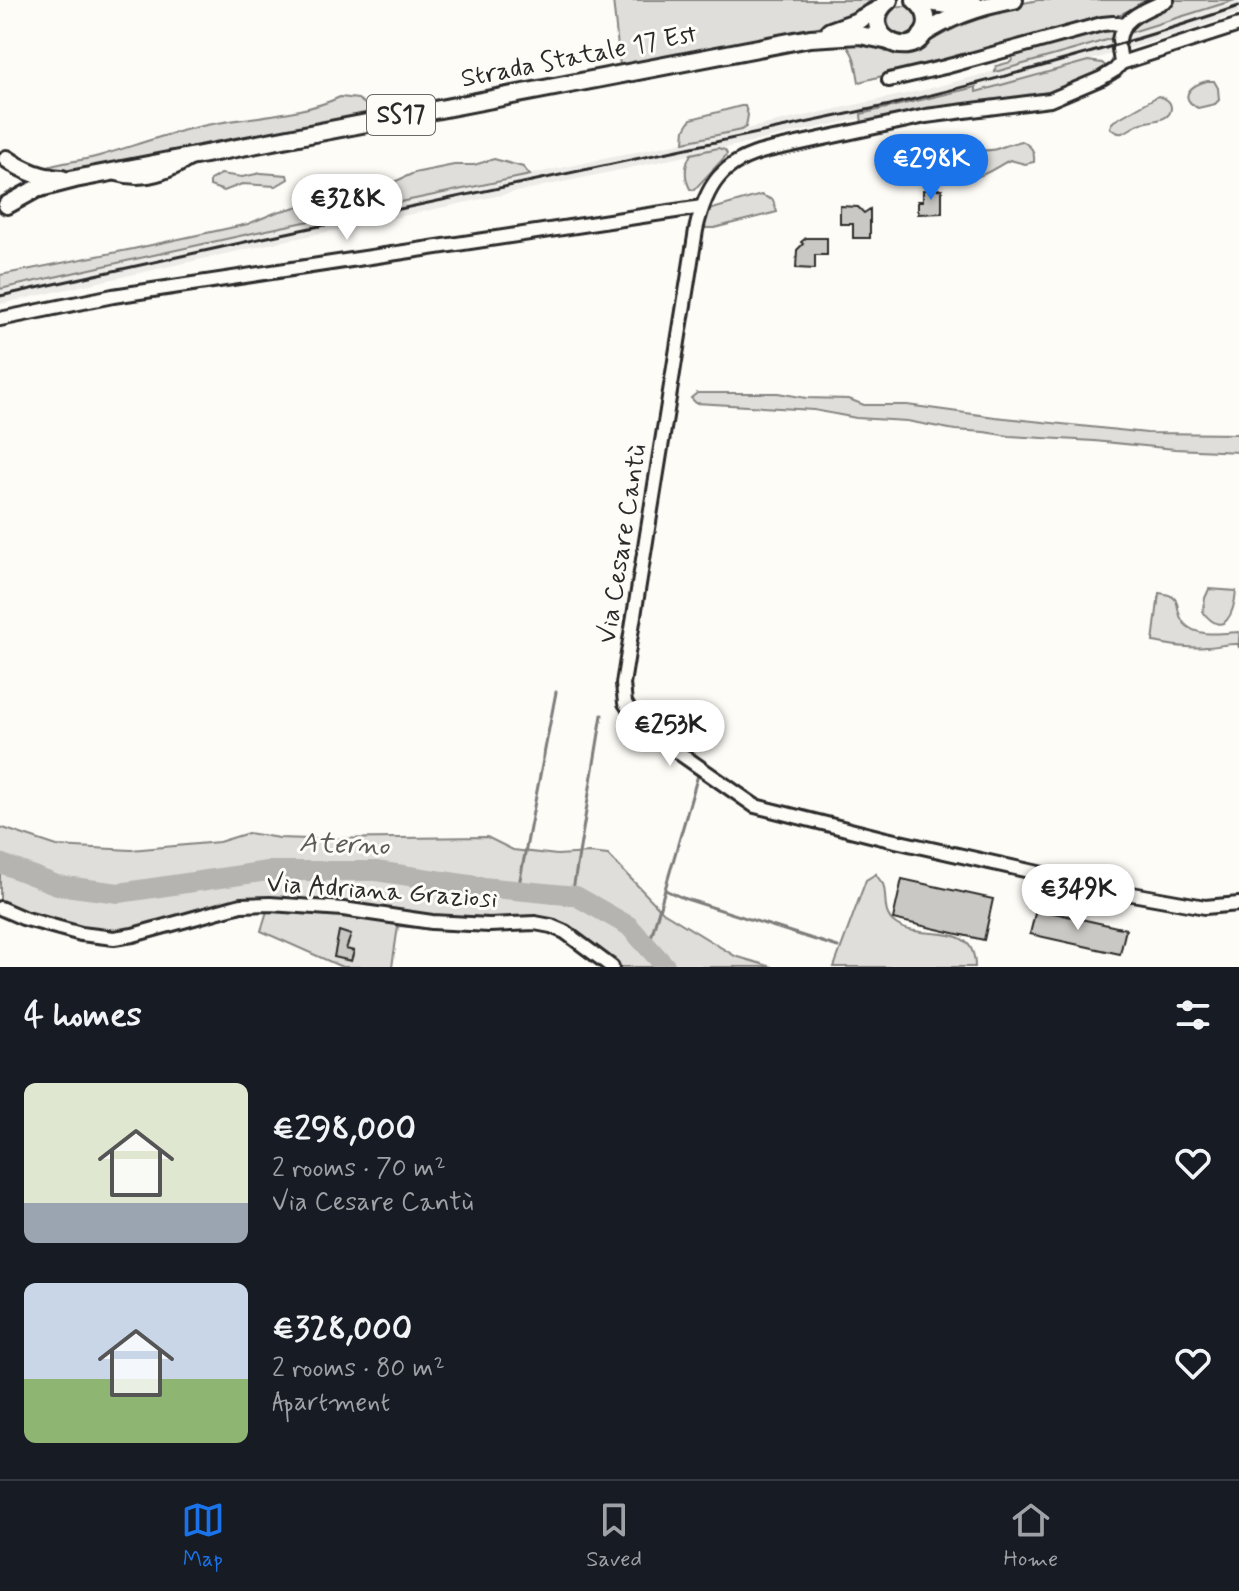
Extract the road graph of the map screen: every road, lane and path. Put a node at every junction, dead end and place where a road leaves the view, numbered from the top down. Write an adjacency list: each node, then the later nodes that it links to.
1 (916, 0): 5 (main road, SS17); 8 (main road, SS17)
2 (1014, 0): 5 (main road, SS17)
3 (1167, 0): 6 (street)
4 (884, 3): 9 (main road, Strada Statale 17 Est / SS17); 10 (main road, SS17)
5 (992, 4): 8 (main road, SS17)
6 (1123, 25): 11 (street); 12 (street)
7 (1239, 25): 11 (street, Via Cesare Cantù)
8 (922, 35): 10 (main road, SS17)
9 (810, 38): 10 (main road, Strada Statale 17 Est / SS17); 14 (main road, Strada Statale 17 Est / SS17)
10 (889, 41)
11 (1121, 63): 15 (street, Via Cesare Cantù)
12 (889, 80)
13 (4, 156): 14 (main road, Strada Statale 17 Est / SS17); 16 (main road, SS17)
14 (75, 179): 16 (main road, Strada Statale 17 Est / SS17)
15 (702, 207): 17 (street); 18 (street, Via Cesare Cantù)
16 (2, 210)
17 (0, 319)
18 (1239, 904)
19 (0, 908): 20 (street, Via Adriana Graziosi)
20 (612, 967)

